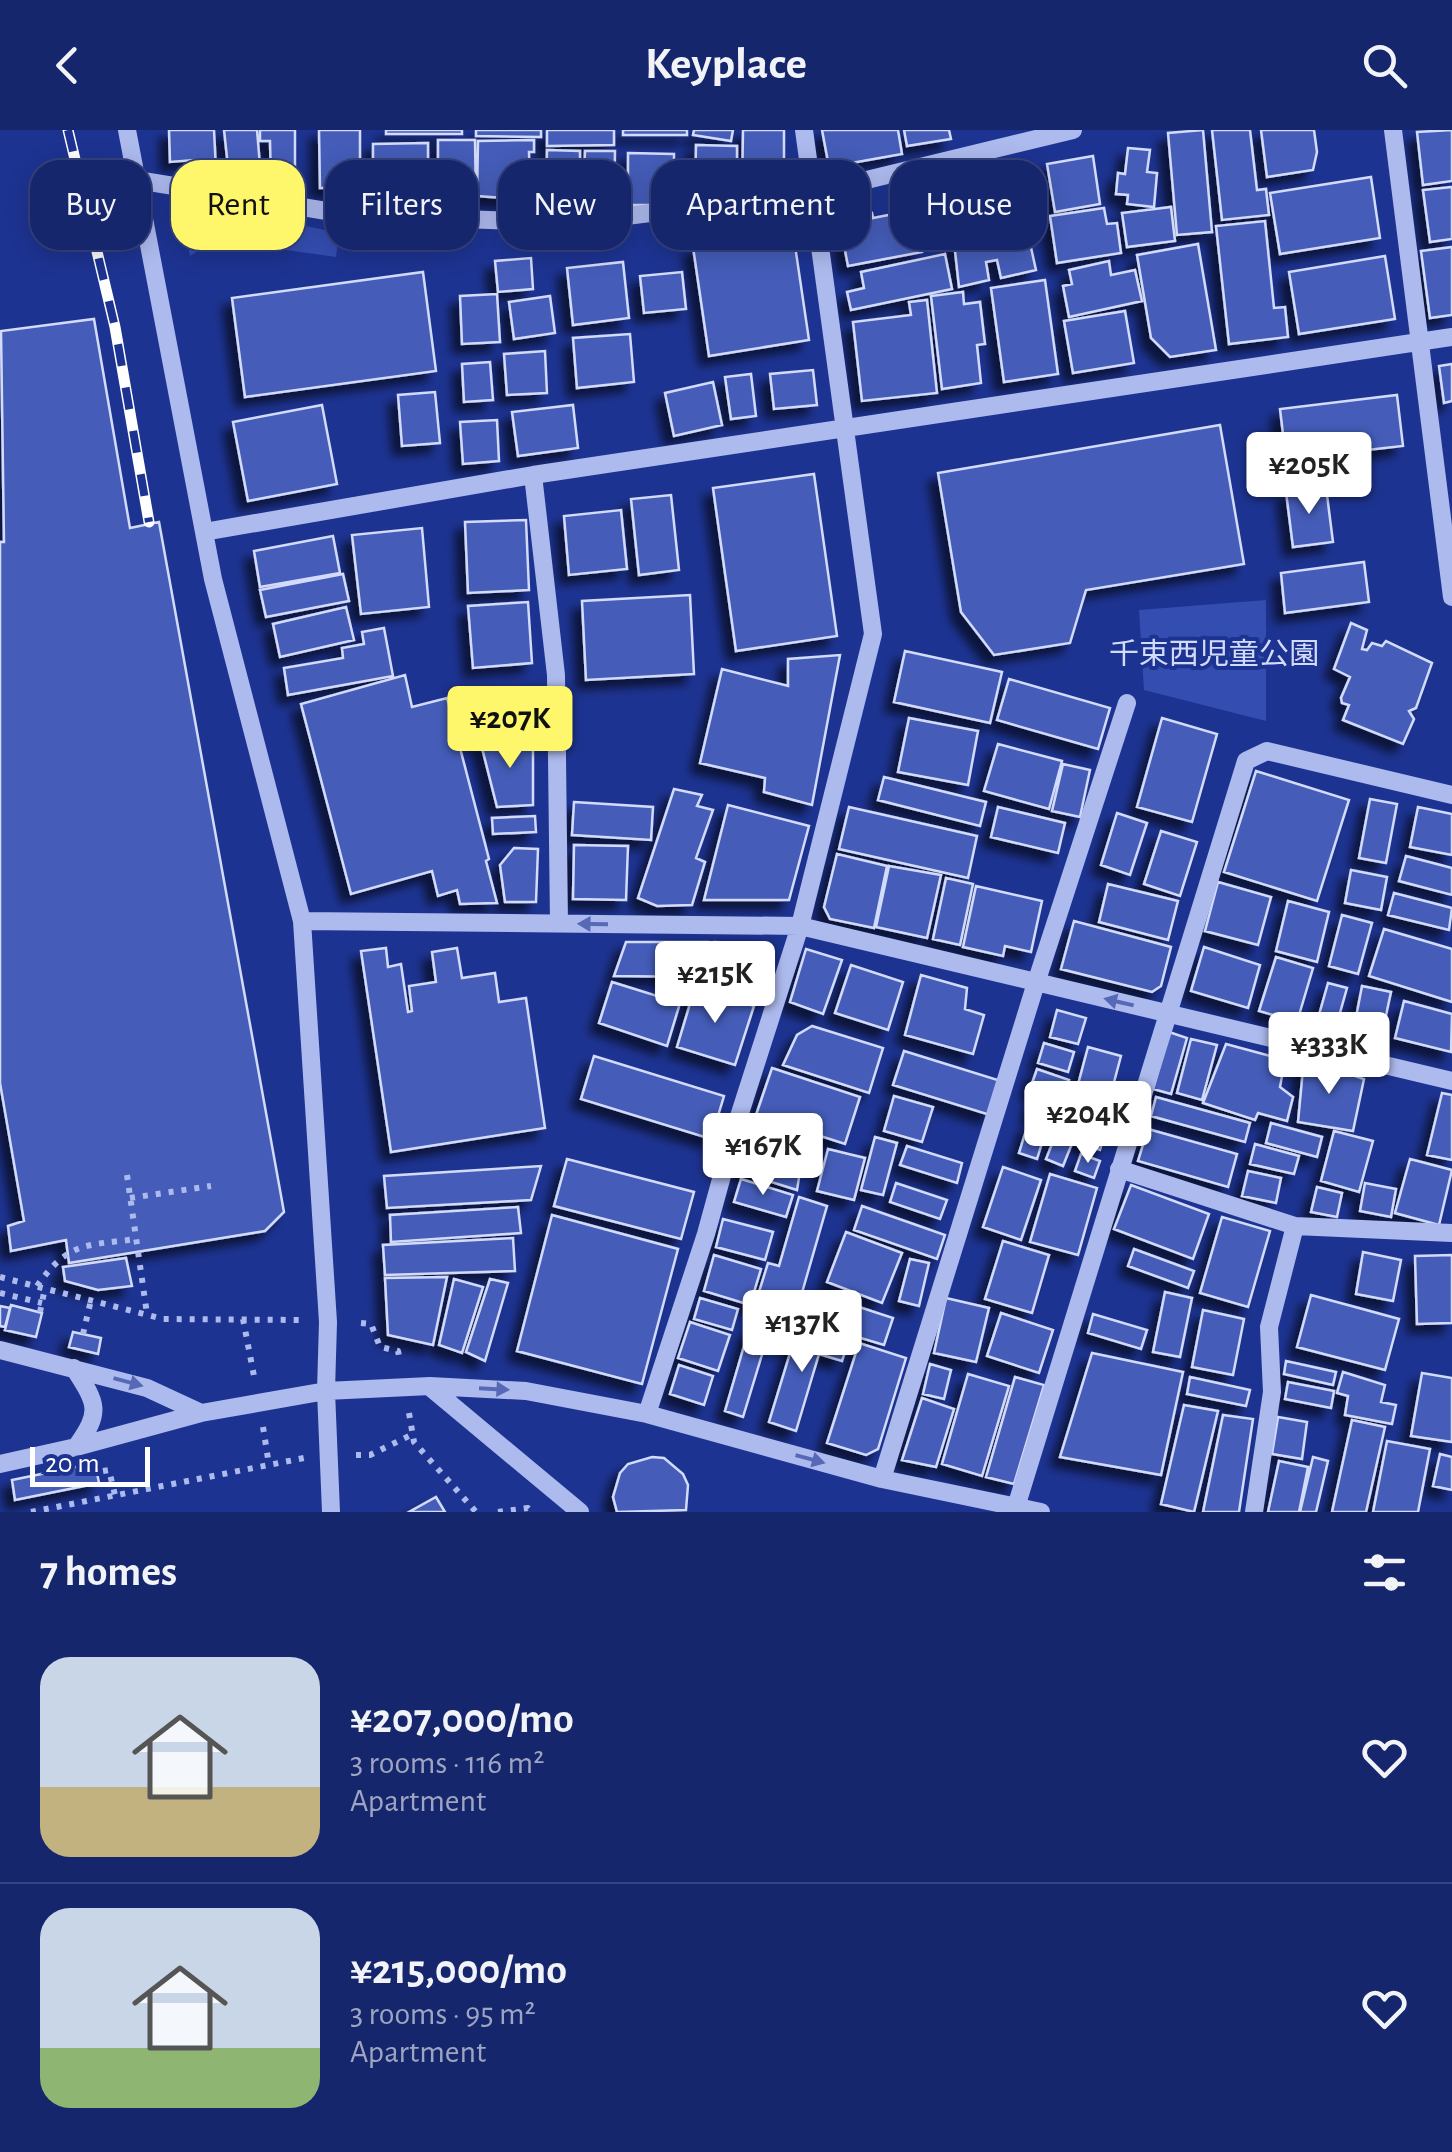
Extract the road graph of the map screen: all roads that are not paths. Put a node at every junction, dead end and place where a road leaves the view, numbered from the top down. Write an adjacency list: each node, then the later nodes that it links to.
1 (127, 130): 5 (street)
2 (804, 130): 6 (street)
3 (1073, 130): 7 (street)
4 (1393, 130): 13 (street)
5 (133, 160)
6 (808, 160)
7 (870, 178)
8 (151, 182): 9 (street)
9 (651, 213)
10 (150, 250): 16 (street)
11 (821, 250): 14 (street)
12 (1452, 338): 13 (street)
13 (1422, 342): 14 (street); 17 (street)
14 (847, 429): 15 (street); 22 (street)
15 (534, 475): 16 (street); 21 (street)
16 (204, 532): 20 (street)
17 (1452, 598)
18 (1127, 703): 23 (street)
19 (1452, 794): 24 (street)
20 (302, 921): 21 (street); 32 (street)
21 (558, 923): 22 (street, one-way to 21)
22 (800, 926): 23 (street); 34 (street)
23 (1036, 983): 24 (street, one-way to 23); 37 (street)
24 (1167, 1014): 25 (street); 26 (street)
25 (1452, 1081)
26 (1119, 1169): 27 (street); 38 (street)
27 (1295, 1226): 28 (street); 42 (street)
28 (1452, 1233)
29 (0, 1350): 30 (street)
30 (74, 1368): 33 (street, one-way to 33); 35 (street)
31 (430, 1386): 32 (street); 34 (street, one-way to 34); 40 (street)
32 (326, 1391): 33 (street); 39 (street)
33 (201, 1413): 35 (street)
34 (647, 1414): 37 (street, one-way to 37)
35 (76, 1447): 36 (street)
36 (1, 1462)
37 (882, 1479): 38 (street)
38 (1016, 1507): 41 (street)
39 (331, 1512)
40 (580, 1512)
41 (1042, 1512)
42 (1254, 1512)

